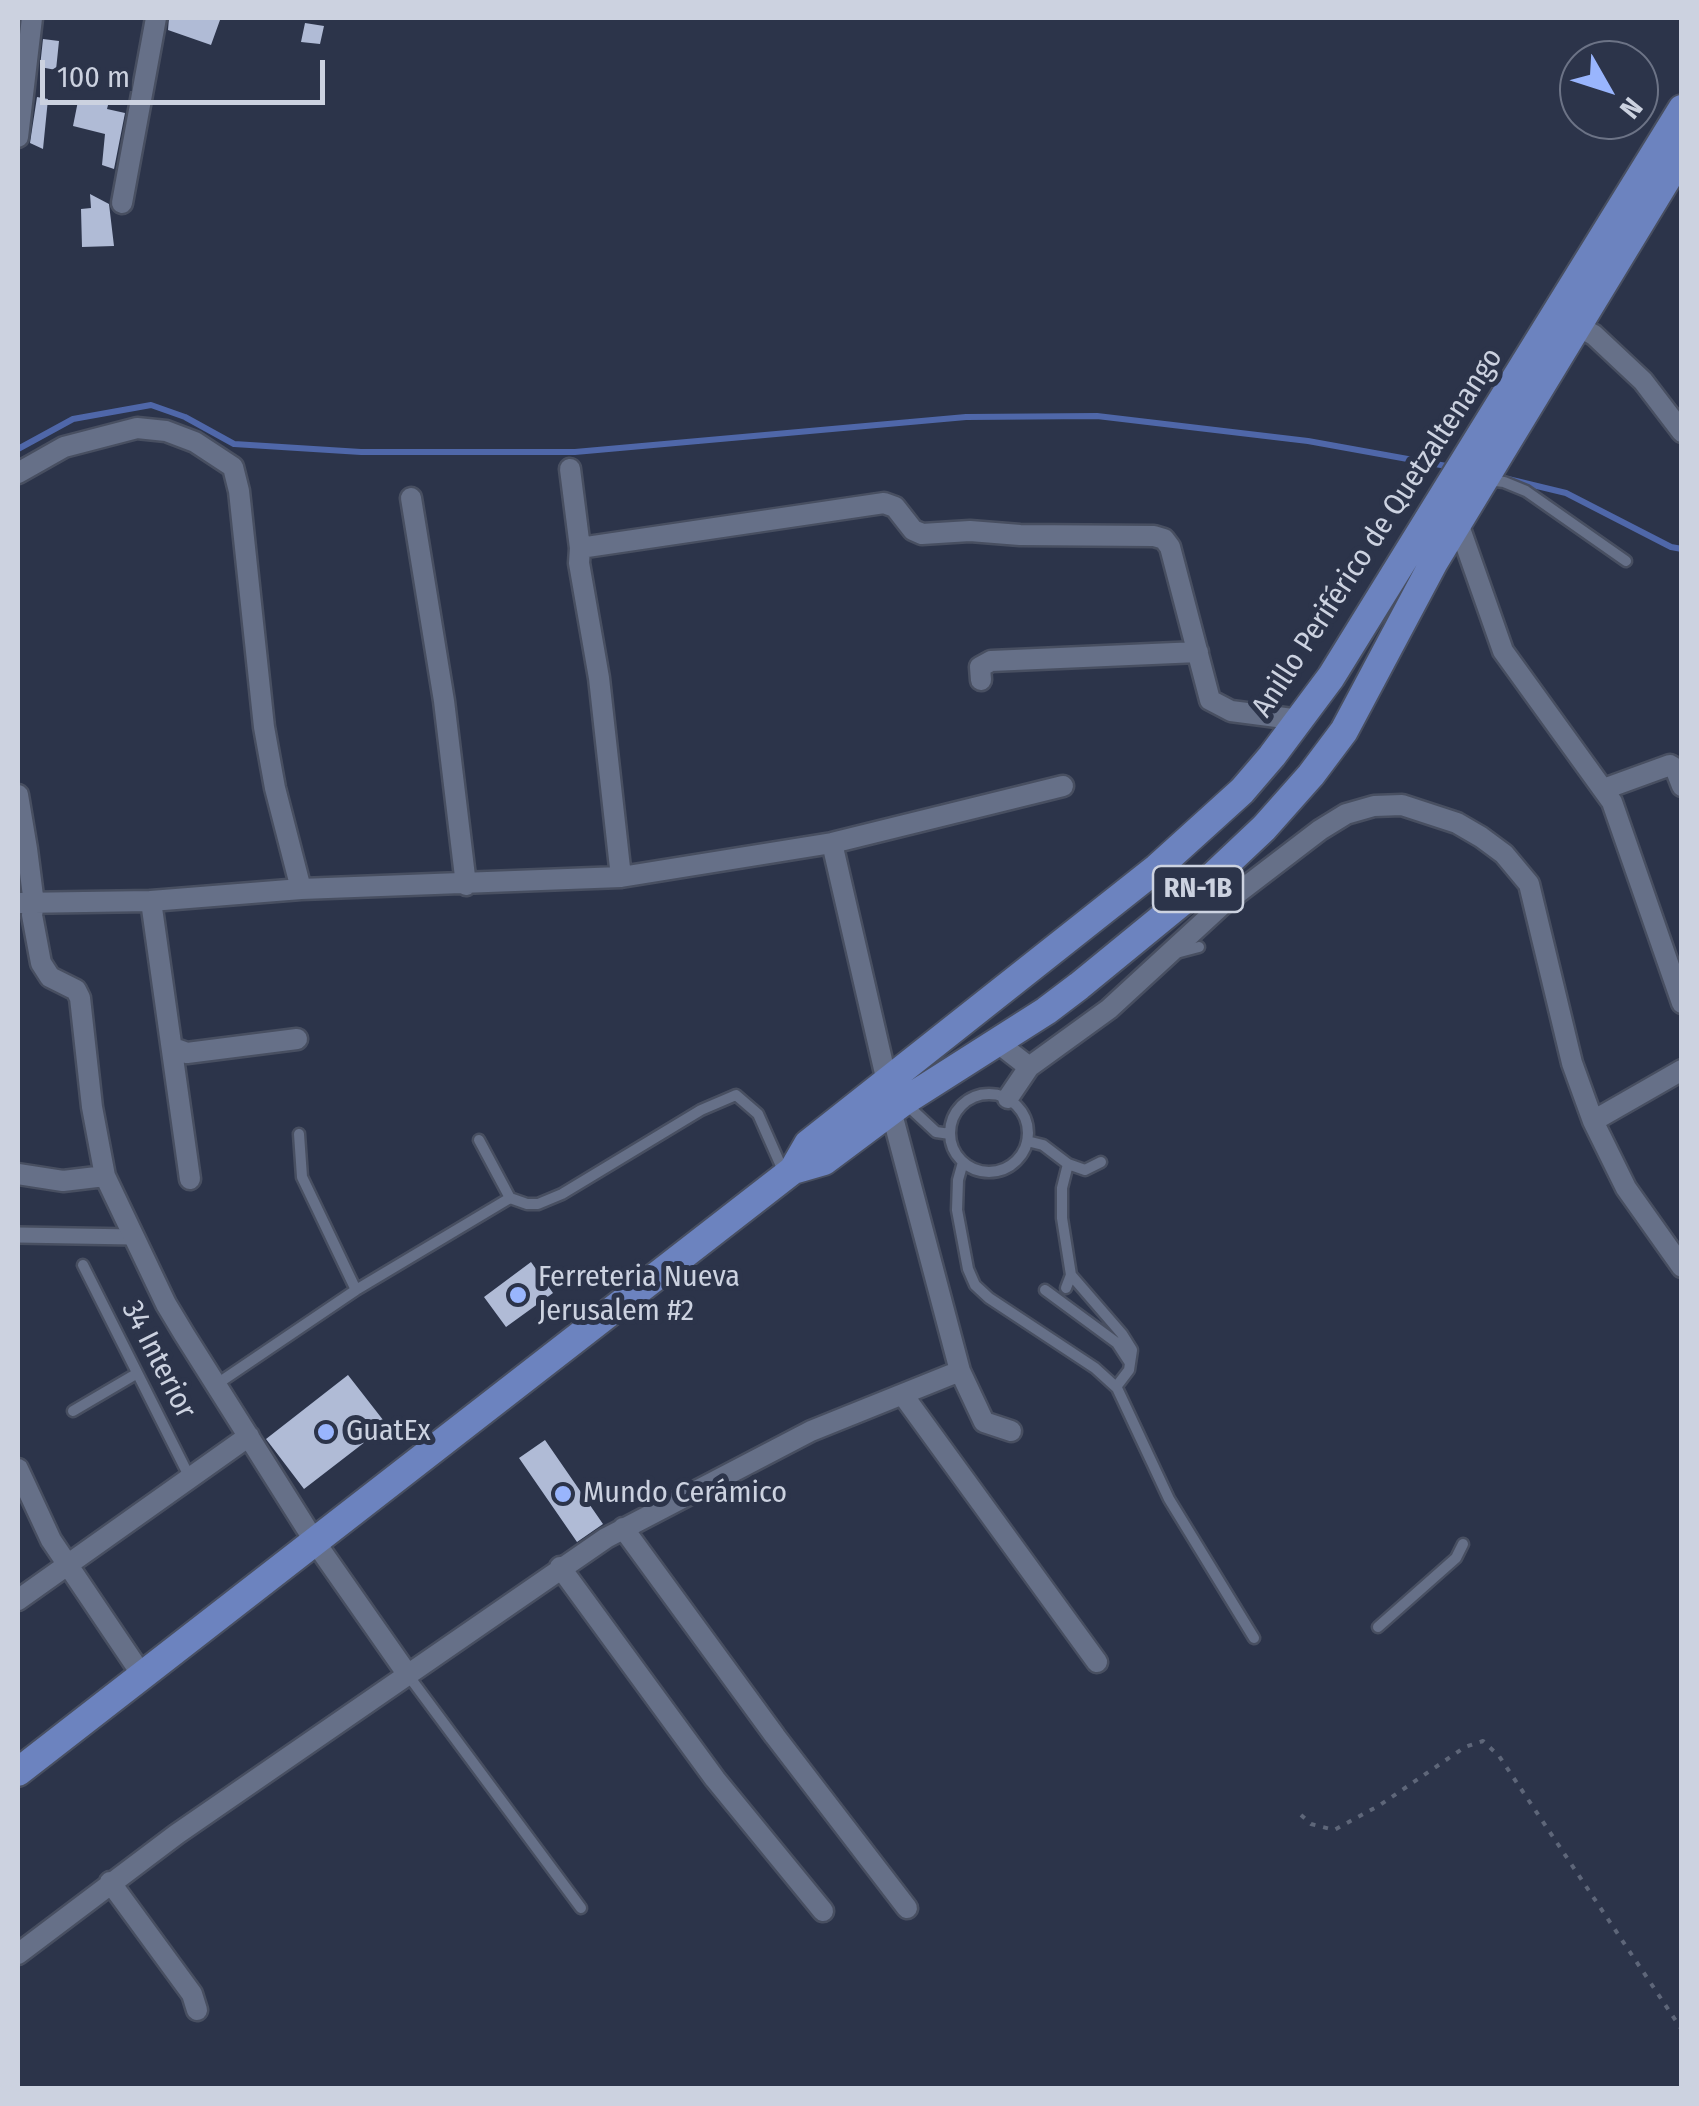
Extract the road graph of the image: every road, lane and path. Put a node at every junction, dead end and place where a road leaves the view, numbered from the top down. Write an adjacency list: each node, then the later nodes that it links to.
1 (32, 18): 4 (street)
2 (156, 18): 6 (street)
3 (1682, 109): 11 (highway, Anillo Periférico de Quetzaltenango / RN-1B)
4 (18, 137)
5 (1682, 154): 7 (highway, Anillo Periférico de Quetzaltenango / RN-1B)
6 (122, 203)
7 (1578, 326): 8 (street); 11 (highway, Anillo Periférico de Quetzaltenango / RN-1B)
8 (1682, 432)
9 (570, 468): 14 (street)
10 (18, 472): 27 (street)
11 (1481, 472): 13 (highway, Anillo Periférico de Quetzaltenango / RN-1B); 15 (lane); 18 (highway, Anillo Periférico de Quetzaltenango / RN-1B)
12 (410, 498): 26 (street)
13 (1458, 522): 21 (street); 34 (highway, Anillo Periférico de Quetzaltenango / RN-1B)
14 (580, 548): 16 (street); 25 (street)
15 (1626, 561)
16 (1198, 652): 17 (street); 18 (street)
17 (981, 680)
18 (1300, 720): 38 (highway, Anillo Periférico de Quetzaltenango / RN-1B)
19 (1063, 786): 23 (street)
20 (1682, 786): 21 (street)
21 (1604, 789): 32 (street)
22 (18, 795): 24 (street)
23 (832, 844): 25 (street); 38 (street)
24 (22, 849): 29 (street)
25 (621, 877): 26 (street)
26 (466, 884): 27 (street)
27 (300, 889): 28 (street)
28 (151, 902): 29 (street); 35 (street)
29 (26, 904): 50 (street)
30 (1199, 947): 31 (lane)
31 (1162, 962): 36 (street); 40 (street)
32 (1682, 1004)
33 (297, 1039): 35 (street)
34 (997, 1042): 36 (street); 38 (highway, Anillo Periférico de Quetzaltenango / RN-1B)
35 (172, 1048): 51 (street)
36 (1028, 1067): 39 (street)
37 (1682, 1070): 40 (street)
38 (894, 1098): 42 (lane); 48 (highway, Anillo Periférico de Quetzaltenango / RN-1B); 62 (street)
39 (1008, 1098): 42 (lane); 44 (lane)
40 (1594, 1121): 56 (street)
41 (299, 1134): 59 (lane)
42 (950, 1134): 45 (lane)
43 (478, 1140): 52 (lane)
44 (1027, 1141): 45 (lane); 47 (lane)
45 (963, 1162): 65 (lane)
46 (1101, 1162): 47 (lane)
47 (1068, 1164): 57 (lane)
48 (789, 1173): 52 (lane); 73 (highway, Anillo Periférico de Quetzaltenango / RN-1B)
49 (18, 1174): 50 (street)
50 (105, 1176): 54 (street)
51 (190, 1179)
52 (510, 1198): 59 (lane)
53 (18, 1235): 54 (street)
54 (133, 1237): 64 (street)
55 (83, 1265): 63 (lane, 34 Interior)
56 (1682, 1268)
57 (1071, 1275): 58 (lane); 61 (lane)
58 (1066, 1288)
59 (356, 1290): 64 (lane)
60 (1045, 1290): 61 (lane)
61 (1130, 1364): 65 (lane)
62 (960, 1371): 66 (street); 68 (street)
63 (136, 1374): 67 (lane); 71 (lane, 34 Interior)
64 (216, 1385): 69 (street)
65 (1116, 1386): 79 (lane)
66 (903, 1395): 72 (street); 80 (street)
67 (73, 1411)
68 (1010, 1430)
69 (248, 1436): 71 (street); 73 (street)
70 (18, 1469): 75 (street)
71 (190, 1478): 75 (street)
72 (623, 1528): 76 (street); 87 (street)
73 (314, 1542): 81 (highway, Anillo Periférico de Quetzaltenango / RN-1B); 82 (street)
74 (1463, 1544): 78 (lane)
75 (66, 1565): 77 (street); 81 (street)
76 (560, 1567): 82 (street); 88 (street)
77 (18, 1600)
78 (1378, 1627)
79 (1254, 1638)
80 (1097, 1662)
81 (142, 1675): 83 (highway, Anillo Periférico de Quetzaltenango / RN-1B)
82 (408, 1676): 85 (street); 86 (lane)
83 (18, 1772)
84 (1301, 1815): 91 (path)
85 (110, 1882): 89 (street); 90 (street)
86 (581, 1908)
87 (906, 1908)
88 (823, 1912)
89 (18, 1954)
90 (197, 2010)
91 (1682, 2030)

